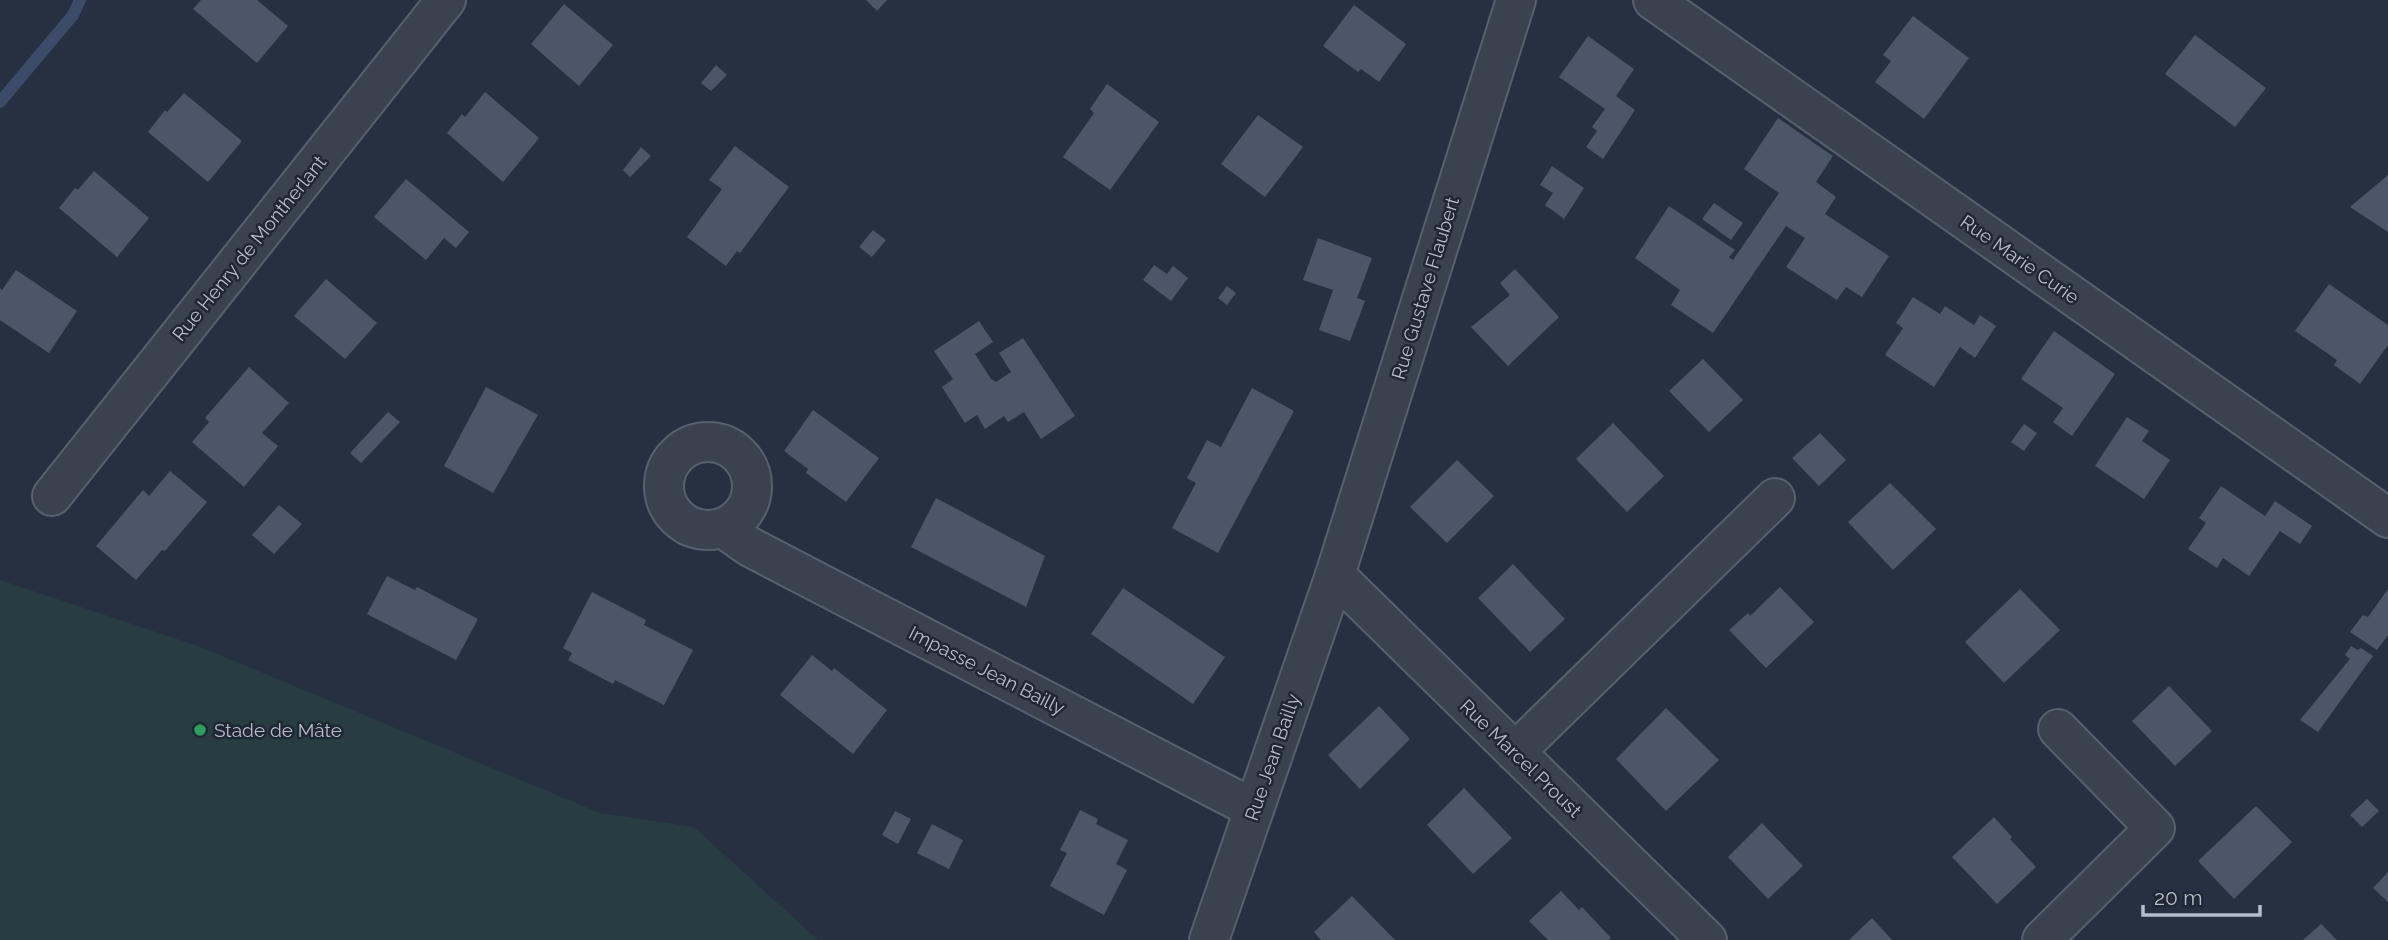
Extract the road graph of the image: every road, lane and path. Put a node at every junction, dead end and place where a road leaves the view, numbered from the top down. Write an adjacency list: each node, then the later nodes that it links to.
1 (446, 0): 4 (street, Rue Henry de Montherlant)
2 (1516, 0): 8 (street, Rue Gustave Flaubert)
3 (1653, 0): 6 (street, Rue Marie Curie)
4 (52, 496)
5 (1775, 498): 10 (street)
6 (2388, 518)
7 (723, 528): 11 (street, Impasse Jean Bailly)
8 (1335, 575): 10 (street, Rue Marcel Proust); 11 (street, Rue Jean Bailly)
9 (2058, 729): 14 (street)
10 (1515, 752): 13 (street, Rue Marcel Proust)
11 (1254, 808): 12 (street, Rue Jean Bailly)
12 (1209, 940)
13 (1707, 940)
14 (2042, 940)

